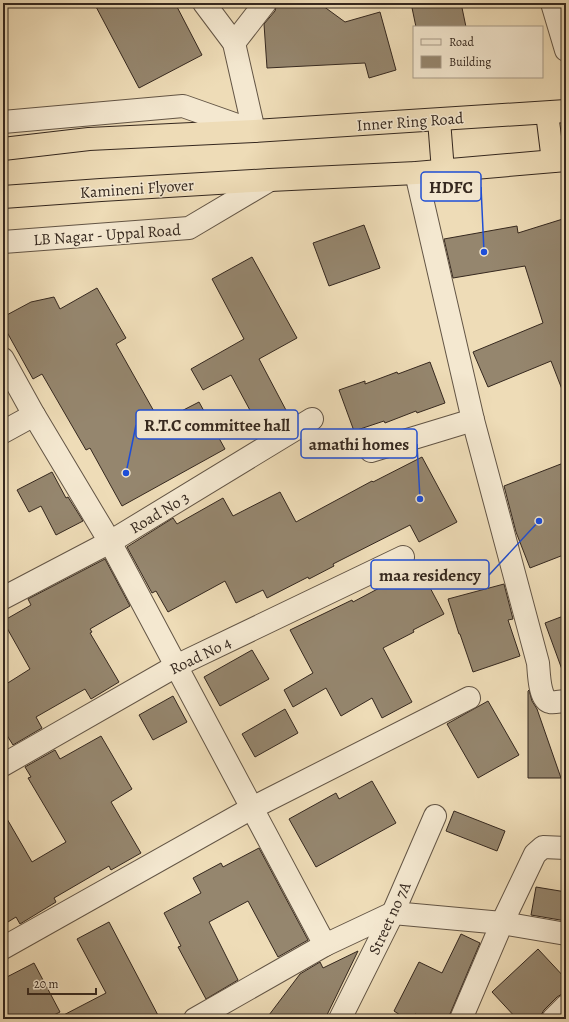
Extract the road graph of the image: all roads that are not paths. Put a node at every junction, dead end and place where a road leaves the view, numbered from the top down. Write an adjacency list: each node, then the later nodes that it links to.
1 (204, 3): 4 (street)
2 (265, 3): 4 (street)
3 (552, 3): 5 (street)
4 (234, 43): 9 (street)
5 (566, 50)
6 (556, 112): 7 (highway, Inner Ring Road); 11 (highway)
7 (439, 120): 9 (highway, Inner Ring Road); 12 (highway)
8 (3, 122): 9 (street)
9 (254, 131): 10 (highway)
10 (3, 149)
11 (560, 161): 12 (highway)
12 (443, 170): 13 (highway)
13 (416, 173): 14 (highway); 20 (street)
14 (270, 180): 15 (highway, Kamineni Flyover); 16 (street, LB Nagar - Uppal Road)
15 (3, 197)
16 (3, 242)
17 (3, 359): 18 (street)
18 (34, 415): 21 (street); 23 (street)
19 (312, 419): 23 (street, Road No 3)
20 (473, 420): 22 (street); 28 (street)
21 (3, 432)
22 (371, 451)
23 (110, 542): 25 (street, Road No 3); 26 (street)
24 (403, 557): 26 (street, Road No 4)
25 (3, 598)
26 (176, 666): 29 (street, Road No 4); 30 (street)
27 (469, 698): 30 (street)
28 (566, 701)
29 (3, 765)
30 (252, 808): 36 (street); 37 (street)
31 (435, 816): 33 (street, Street no 7A)
32 (566, 848): 34 (street)
33 (393, 913): 34 (street); 36 (street); 40 (street, Street no 7A)
34 (502, 923): 35 (street); 41 (street)
35 (566, 934)
36 (325, 945): 39 (street)
37 (3, 948)
38 (566, 1006): 42 (street)
39 (195, 1019)
40 (340, 1019)
41 (461, 1019)
42 (553, 1019)

